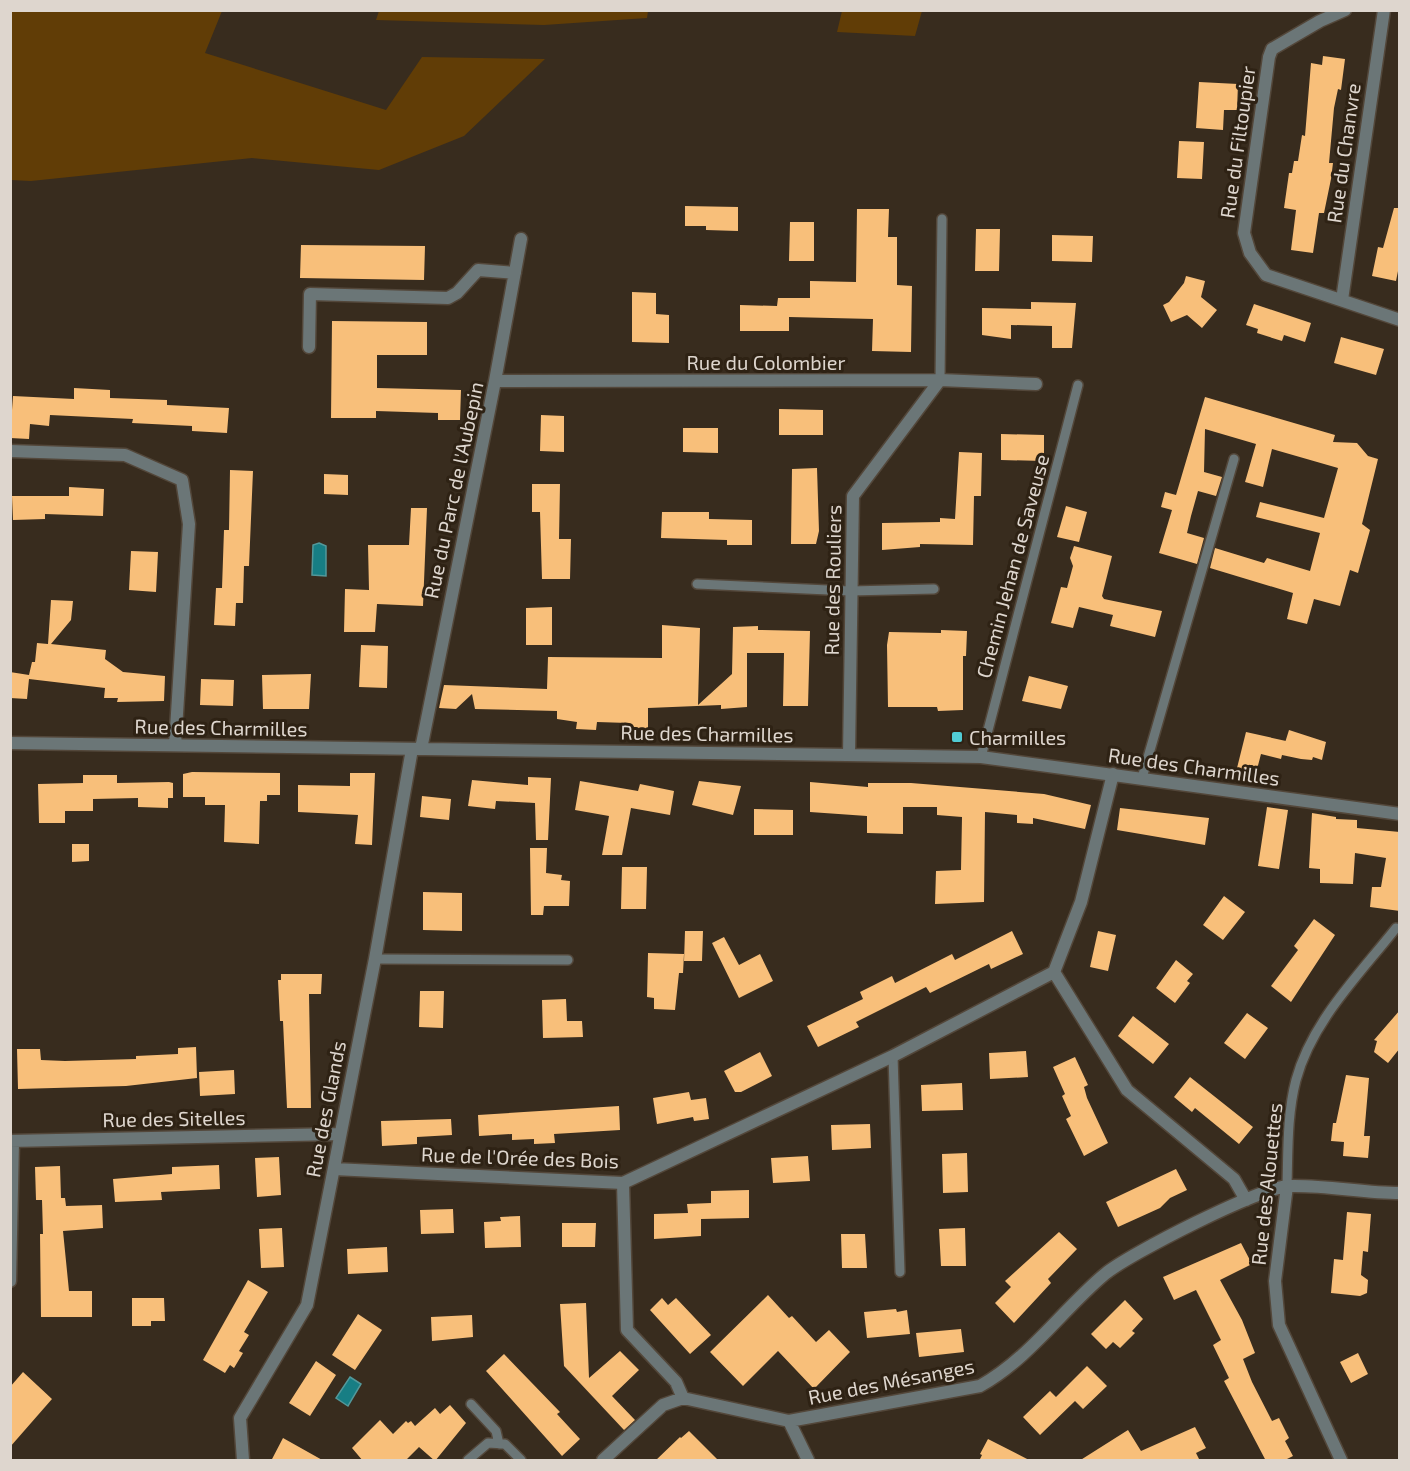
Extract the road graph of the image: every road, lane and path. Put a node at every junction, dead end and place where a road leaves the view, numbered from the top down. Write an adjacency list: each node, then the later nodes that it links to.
1 (1345, 10): 6 (street, Rue du Filtoupier)
2 (1384, 10): 6 (street, Rue du Chanvre)
3 (942, 219): 9 (lane)
4 (520, 239): 5 (street, Rue du Parc de l'Aubepin)
5 (515, 273): 8 (street); 10 (street, Rue du Parc de l'Aubepin)
6 (1342, 300): 7 (street, Rue du Filtoupier)
7 (1400, 320)
8 (309, 347)
9 (940, 380): 10 (street, Rue du Colombier); 11 (street, Rue du Colombier); 17 (street, Rue des Rouliers)
10 (495, 381): 20 (street, Rue du Parc de l'Aubepin)
11 (1036, 384)
12 (1078, 385): 22 (lane, Chemin Jehan de Saveuse)
13 (10, 451): 19 (street)
14 (1234, 459): 24 (lane)
15 (697, 585): 17 (lane)
16 (934, 589): 17 (lane)
17 (850, 591): 21 (street, Rue des Rouliers)
18 (10, 743): 19 (street, Rue des Charmilles)
19 (175, 746): 20 (street, Rue des Charmilles)
20 (416, 749): 21 (street, Rue des Charmilles); 27 (street, Rue des Glands)
21 (849, 754): 22 (street, Rue des Charmilles)
22 (981, 757): 23 (street, Rue des Charmilles)
23 (1113, 774): 24 (street, Rue des Charmilles); 29 (street)
24 (1142, 778): 25 (street, Rue des Charmilles)
25 (1400, 814)
26 (1396, 928): 35 (lane, Rue des Alouettes)
27 (375, 959): 28 (lane); 31 (street, Rue des Glands)
28 (567, 960)
29 (1054, 972): 30 (street, Rue de l'Orée des Bois); 37 (street)
30 (892, 1056): 34 (street, Rue de l'Orée des Bois); 38 (lane)
31 (339, 1134): 32 (street, Rue des Sitelles); 33 (street, Rue des Glands)
32 (12, 1141): 39 (street)
33 (334, 1169): 34 (street, Rue de l'Orée des Bois); 44 (street, Rue des Glands)
34 (623, 1183): 40 (street)
35 (1287, 1186): 36 (street, Rue des Mésanges); 37 (street, Rue des Mésanges); 49 (street, Rue des Alouettes)
36 (1400, 1193)
37 (1246, 1200): 42 (street, Rue des Mésanges)
38 (900, 1272)
39 (10, 1281)
40 (683, 1398): 42 (street, Rue des Mésanges); 47 (street)
41 (471, 1404): 43 (lane)
42 (789, 1420): 48 (street)
43 (499, 1444): 45 (lane); 46 (lane)
44 (243, 1461)
45 (468, 1461)
46 (521, 1461)
47 (603, 1461)
48 (808, 1461)
49 (1341, 1461)

